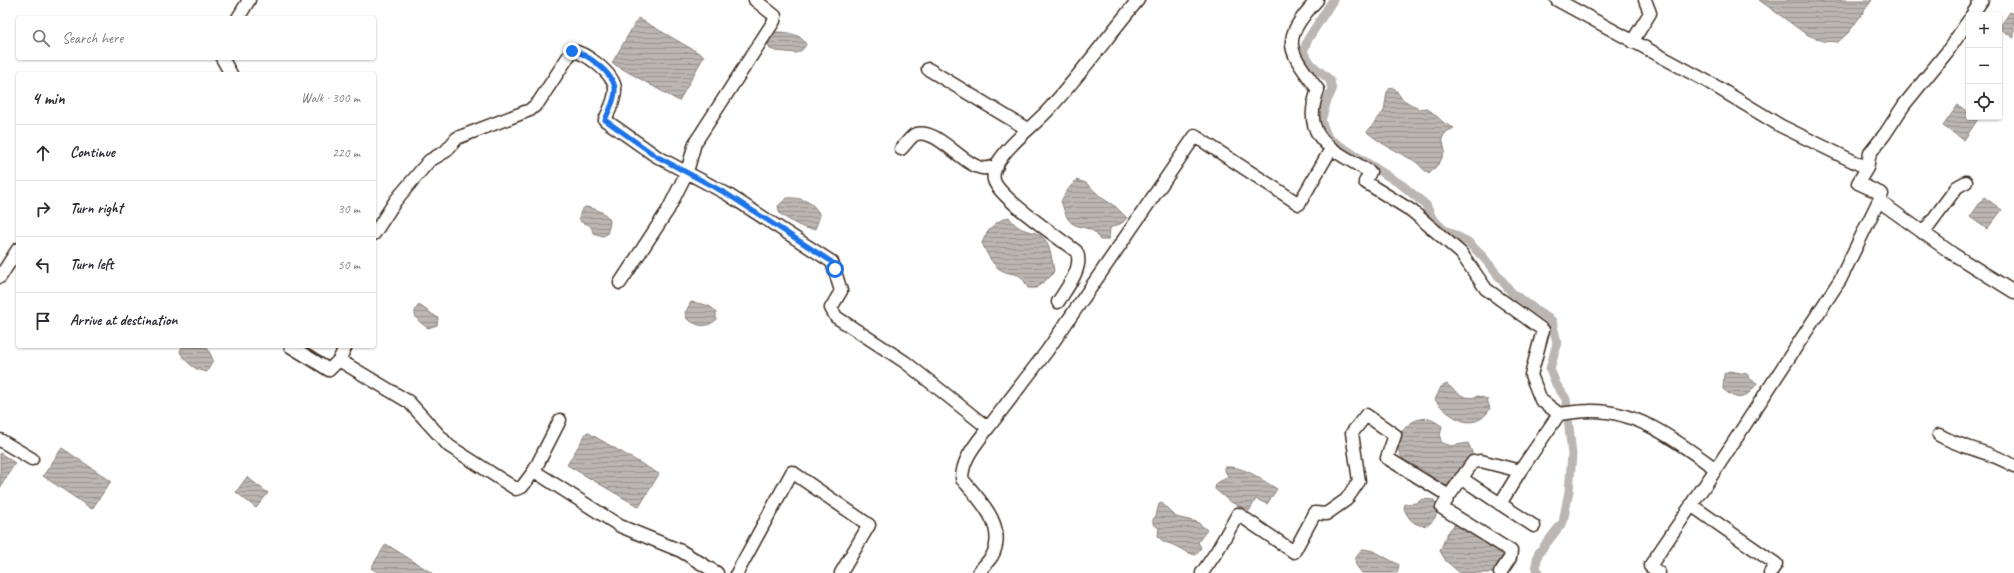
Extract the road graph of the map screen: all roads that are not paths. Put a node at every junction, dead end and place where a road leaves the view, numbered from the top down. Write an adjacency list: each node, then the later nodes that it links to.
1 (249, 0): 9 (street)
2 (755, 0): 20 (street)
3 (1138, 0): 15 (street)
4 (1317, 0): 17 (street)
5 (1557, 0): 11 (street)
6 (1645, 0): 11 (street)
7 (1982, 0): 8 (street)
8 (1974, 12)
9 (239, 16)
10 (1966, 24): 19 (street)
11 (1632, 42): 19 (street)
12 (223, 60): 14 (street)
13 (928, 70): 15 (street)
14 (230, 72)
15 (1028, 129): 18 (street)
16 (901, 149): 18 (street)
17 (1331, 149): 33 (street); 35 (street)
18 (997, 166): 29 (street)
19 (1867, 168): 22 (street)
20 (687, 172): 23 (street); 27 (street); 35 (street)
21 (1966, 182): 24 (street)
22 (1879, 201): 24 (street); 40 (street)
23 (376, 231)
24 (1923, 233): 28 (street)
25 (16, 253): 26 (street)
26 (0, 277)
27 (620, 283)
28 (2014, 292)
29 (1058, 302)
30 (293, 348): 32 (street)
31 (345, 348): 32 (street)
32 (339, 360): 41 (street)
33 (1559, 414): 40 (street); 42 (street)
34 (560, 420): 41 (street)
35 (988, 428): 52 (street)
36 (1939, 435): 39 (street)
37 (0, 440): 38 (street)
38 (32, 459)
39 (2014, 466)
40 (1716, 469): 47 (street)
41 (534, 471): 49 (street)
42 (1520, 471): 43 (street); 46 (street)
43 (1461, 478): 45 (street); 46 (street)
44 (1701, 489): 47 (street)
45 (1449, 496): 53 (street); 54 (street)
46 (1500, 504): 48 (street)
47 (1691, 505): 55 (street); 56 (street)
48 (1534, 526)
49 (718, 573)
50 (737, 573): 51 (street)
51 (841, 573)
52 (978, 573)
53 (1202, 573)
54 (1500, 573)
55 (1659, 573)
56 (1770, 573)

